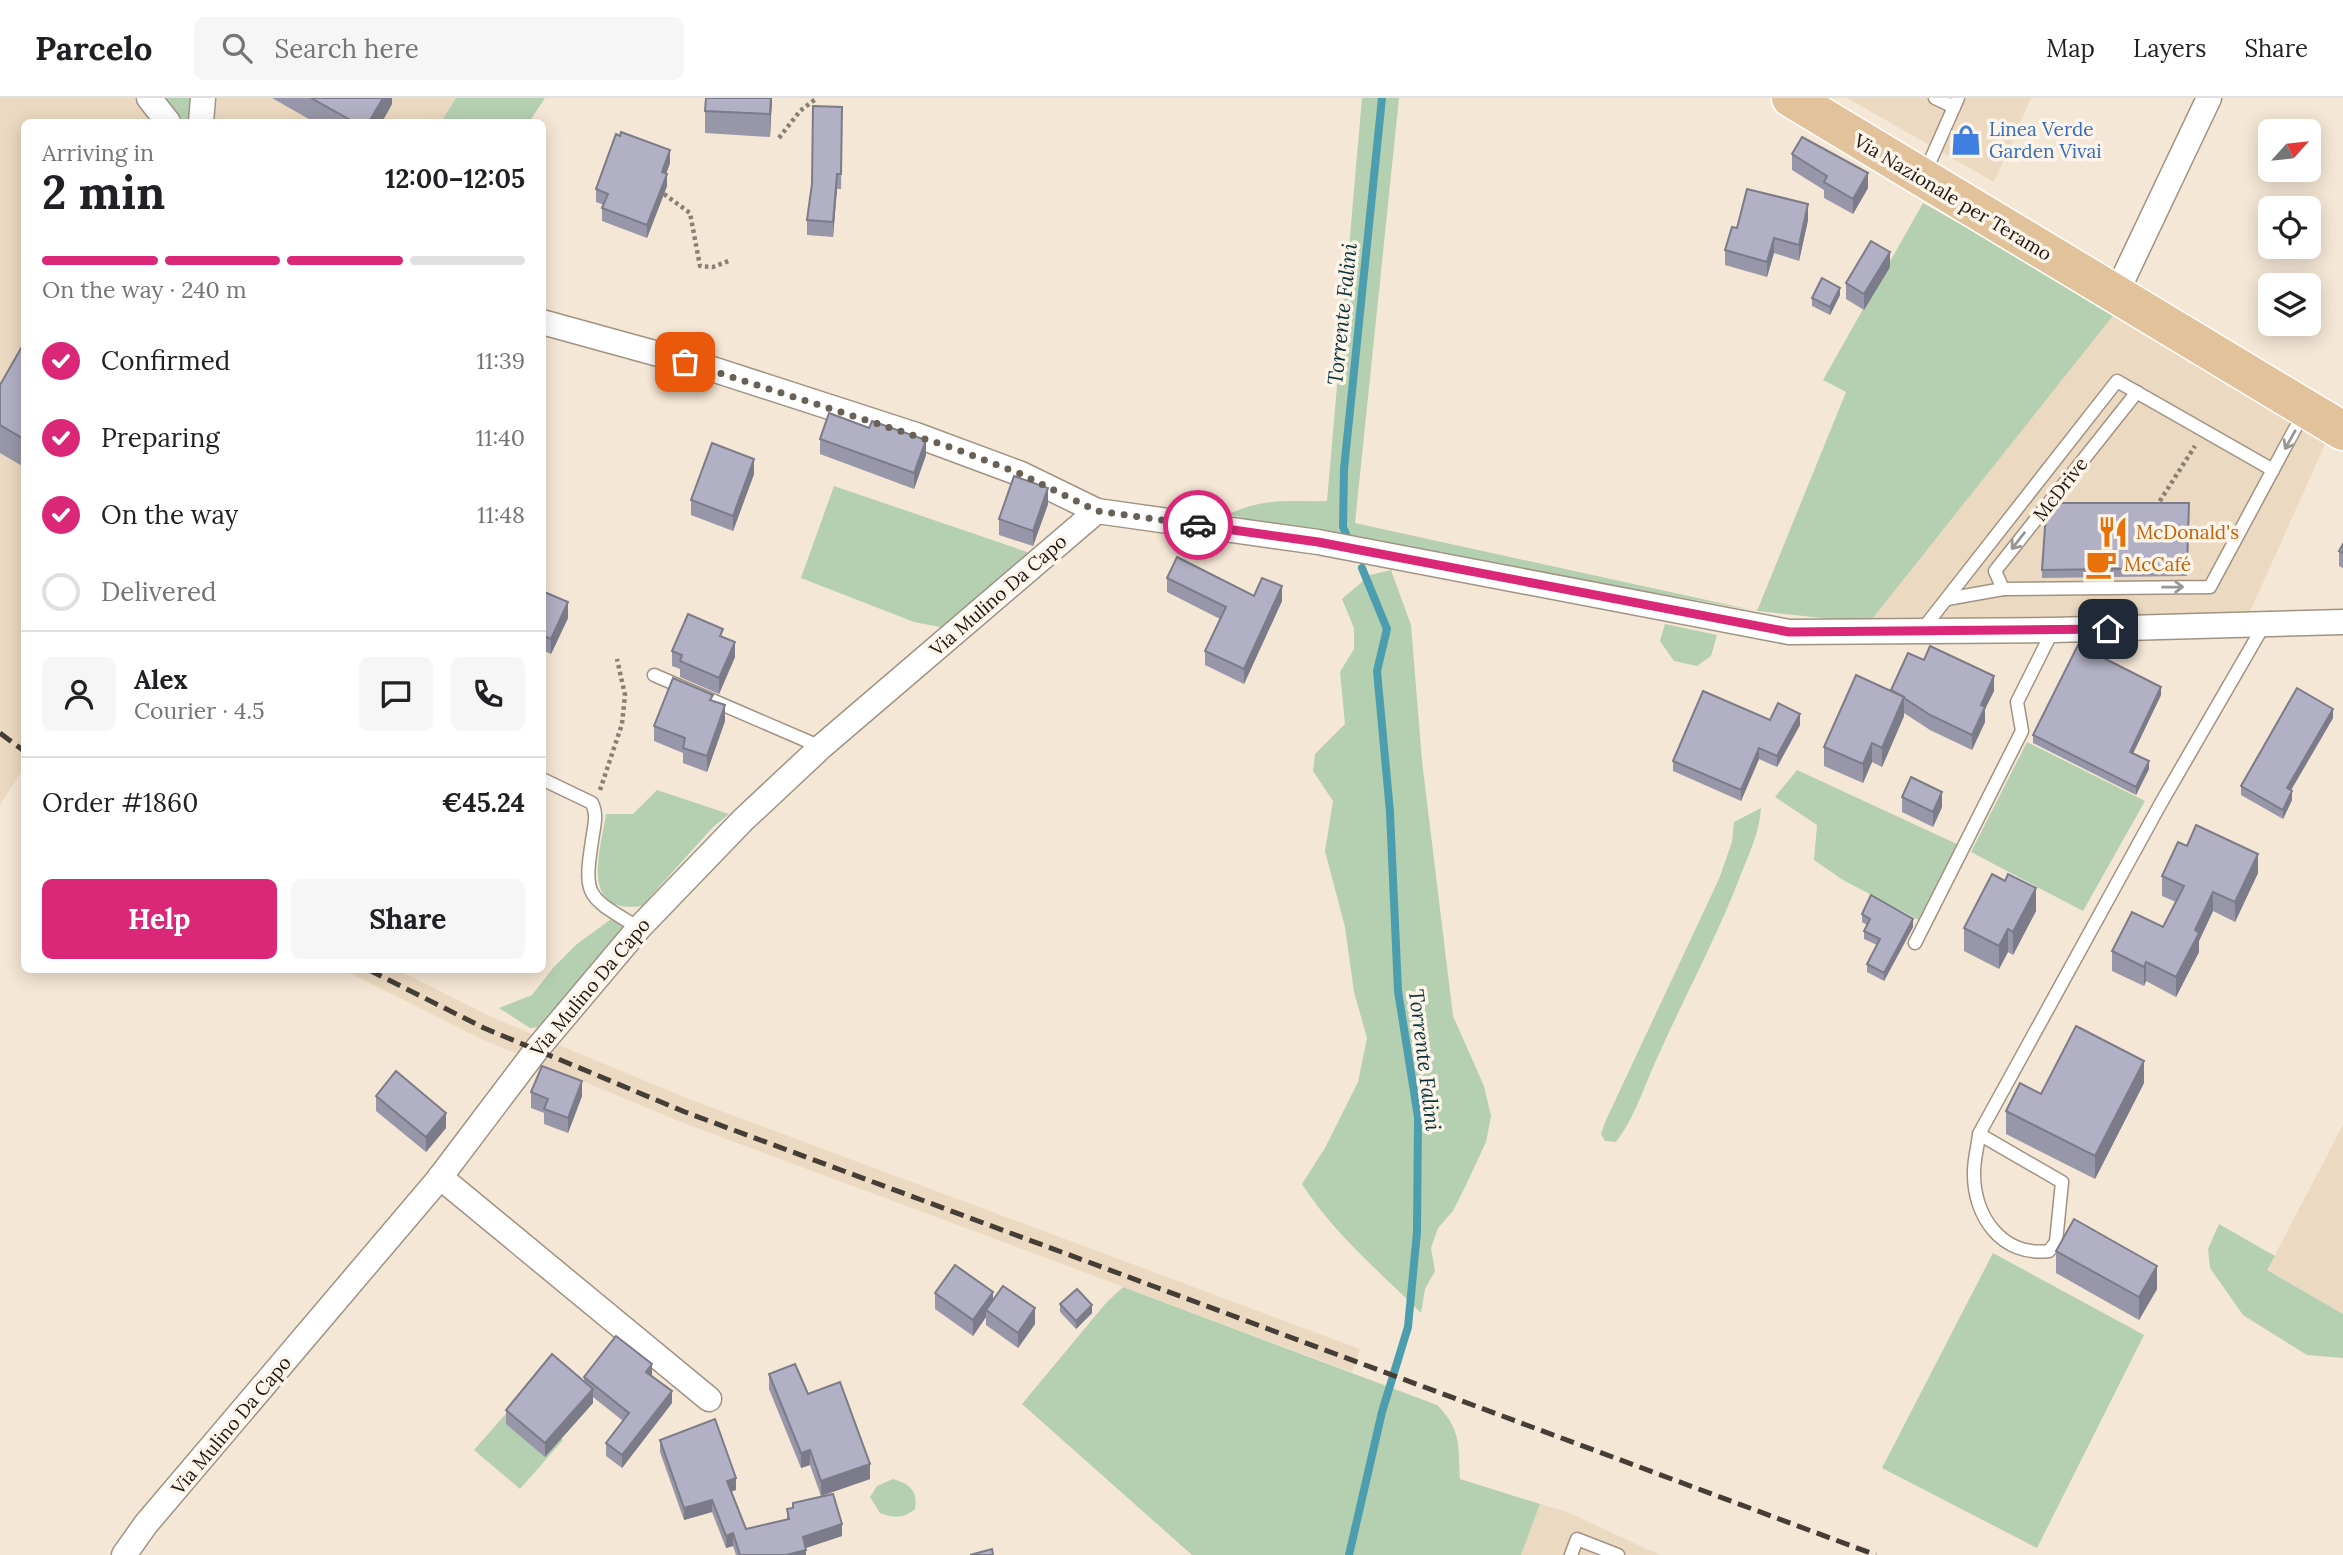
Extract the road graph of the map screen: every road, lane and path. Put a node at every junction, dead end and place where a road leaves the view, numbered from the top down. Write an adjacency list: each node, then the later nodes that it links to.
1 (149, 98): 8 (street)
2 (203, 98): 9 (street)
3 (817, 98): 10 (path)
4 (1791, 98): 11 (main road, Via Nazionale per Teramo)
5 (1935, 98): 7 (lane)
6 (2209, 98): 14 (street)
7 (1956, 103): 11 (lane)
8 (166, 119)
9 (201, 119)
10 (779, 138)
11 (1923, 178): 14 (main road, Via Nazionale per Teramo)
12 (664, 194): 13 (path)
13 (731, 260)
14 (2115, 296): 17 (main road, Via Nazionale per Teramo)
15 (546, 323): 21 (street)
16 (2137, 392): 18 (lane); 23 (lane, McDrive, one-way to 23); 24 (lane)
17 (2306, 409): 19 (main road, Via Nazionale per Teramo); 20 (lane, one-way to 20)
18 (2204, 431): 20 (lane); 22 (path)
19 (2343, 431)
20 (2273, 470): 23 (lane, one-way to 20)
21 (1097, 511): 28 (street); 31 (street, Via Mulino Da Capo)
22 (2154, 511)
23 (2003, 589): 24 (lane)
24 (1947, 599): 28 (lane)
25 (2343, 622): 26 (street)
26 (2264, 624): 27 (street); 36 (lane)
27 (2053, 630): 28 (street); 35 (lane)
28 (1922, 631)
29 (617, 659): 33 (path)
30 (654, 675): 31 (lane)
31 (821, 747): 34 (street, Via Mulino Da Capo)
32 (546, 781): 33 (lane)
33 (596, 813): 34 (lane)
34 (639, 928): 37 (street, Via Mulino Da Capo)
35 (1915, 943)
36 (1979, 1133): 36 (lane)
37 (440, 1177): 38 (street); 39 (street, Via Mulino Da Capo)
38 (709, 1399)
39 (124, 1555)
40 (1571, 1555): 41 (lane)
41 (1618, 1555)

